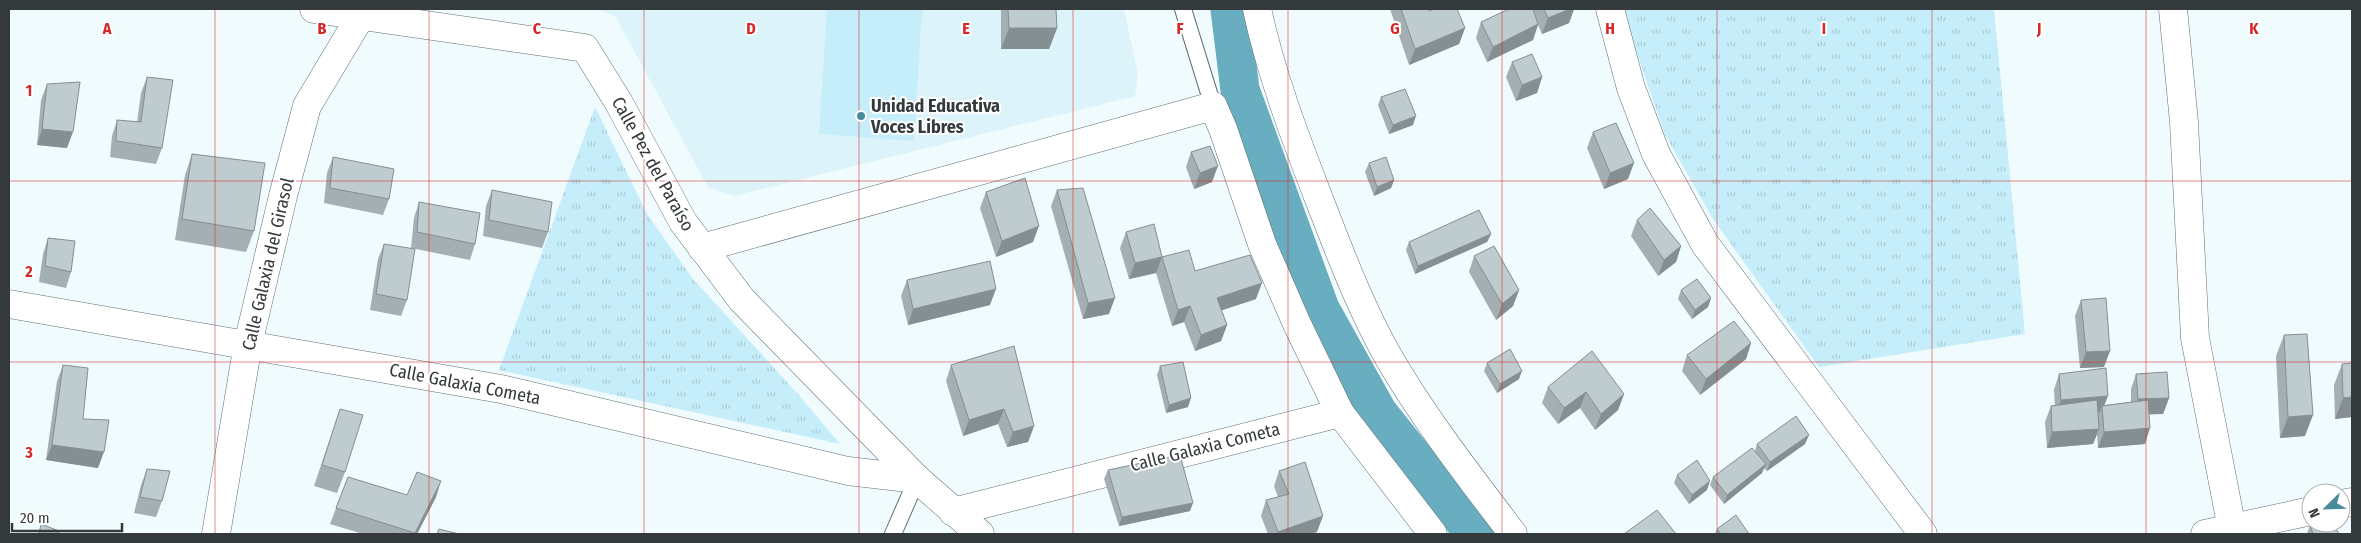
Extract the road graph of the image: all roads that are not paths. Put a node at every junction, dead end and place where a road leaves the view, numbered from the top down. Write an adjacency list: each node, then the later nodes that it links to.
1 (314, 9): 6 (street, Calle Pez del Paraíso)
2 (1183, 9): 7 (lane)
3 (1257, 9): 20 (street)
4 (1610, 9): 21 (street)
5 (2174, 9): 15 (street)
6 (364, 13): 8 (street, Calle Pez del Paraíso); 10 (street, Calle Galaxia del Girasol)
7 (1213, 106): 8 (street); 11 (street)
8 (702, 248): 12 (street, Calle Pez del Paraíso)
9 (9, 304): 10 (street, Calle Galaxia Cometa)
10 (248, 344): 12 (street, Calle Galaxia Cometa); 16 (street, Calle Galaxia del Girasol)
11 (1340, 413): 13 (street, Calle Galaxia Cometa); 19 (street)
12 (917, 479): 13 (street, Calle Pez del Paraíso); 17 (lane)
13 (952, 512): 18 (street, Calle Pez del Paraíso)
14 (2301, 513): 15 (street)
15 (2223, 532)
16 (216, 534)
17 (893, 534)
18 (980, 534)
19 (1433, 534)
20 (1513, 534)
21 (1923, 534)

